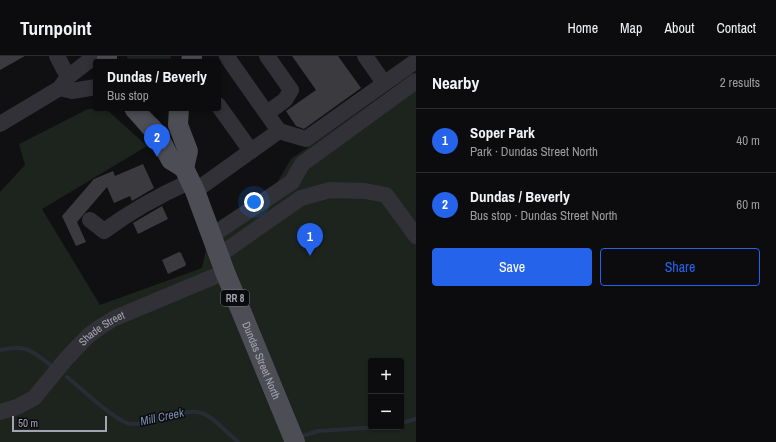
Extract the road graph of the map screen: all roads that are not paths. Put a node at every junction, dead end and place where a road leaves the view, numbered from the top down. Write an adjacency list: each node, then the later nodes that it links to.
1 (57, 56): 8 (street)
2 (95, 56): 8 (street)
3 (267, 56): 14 (street)
4 (364, 56): 9 (street)
5 (224, 60): 14 (street)
6 (416, 61): 9 (street)
7 (416, 82): 19 (street)
8 (64, 83): 10 (street); 15 (street)
9 (384, 83): 16 (street)
10 (93, 88)
11 (221, 109): 17 (street)
12 (137, 111): 18 (main road)
13 (179, 111): 18 (main road, Dundas Street North / RR 8)
14 (267, 113): 16 (street)
15 (0, 124)
16 (279, 131): 17 (street)
17 (251, 151): 18 (street)
18 (190, 180): 21 (street); 22 (main road, Dundas Street North / RR 8)
19 (292, 182): 20 (street); 22 (street)
20 (301, 198): 23 (street, Shade Street); 24 (street, Shade Street)
21 (90, 220)
22 (211, 236): 24 (main road, Dundas Street North / RR 8)
23 (416, 236)
24 (222, 264): 25 (street, Shade Street); 26 (main road, Dundas Street North / RR 8)
25 (0, 412)
26 (292, 435)

